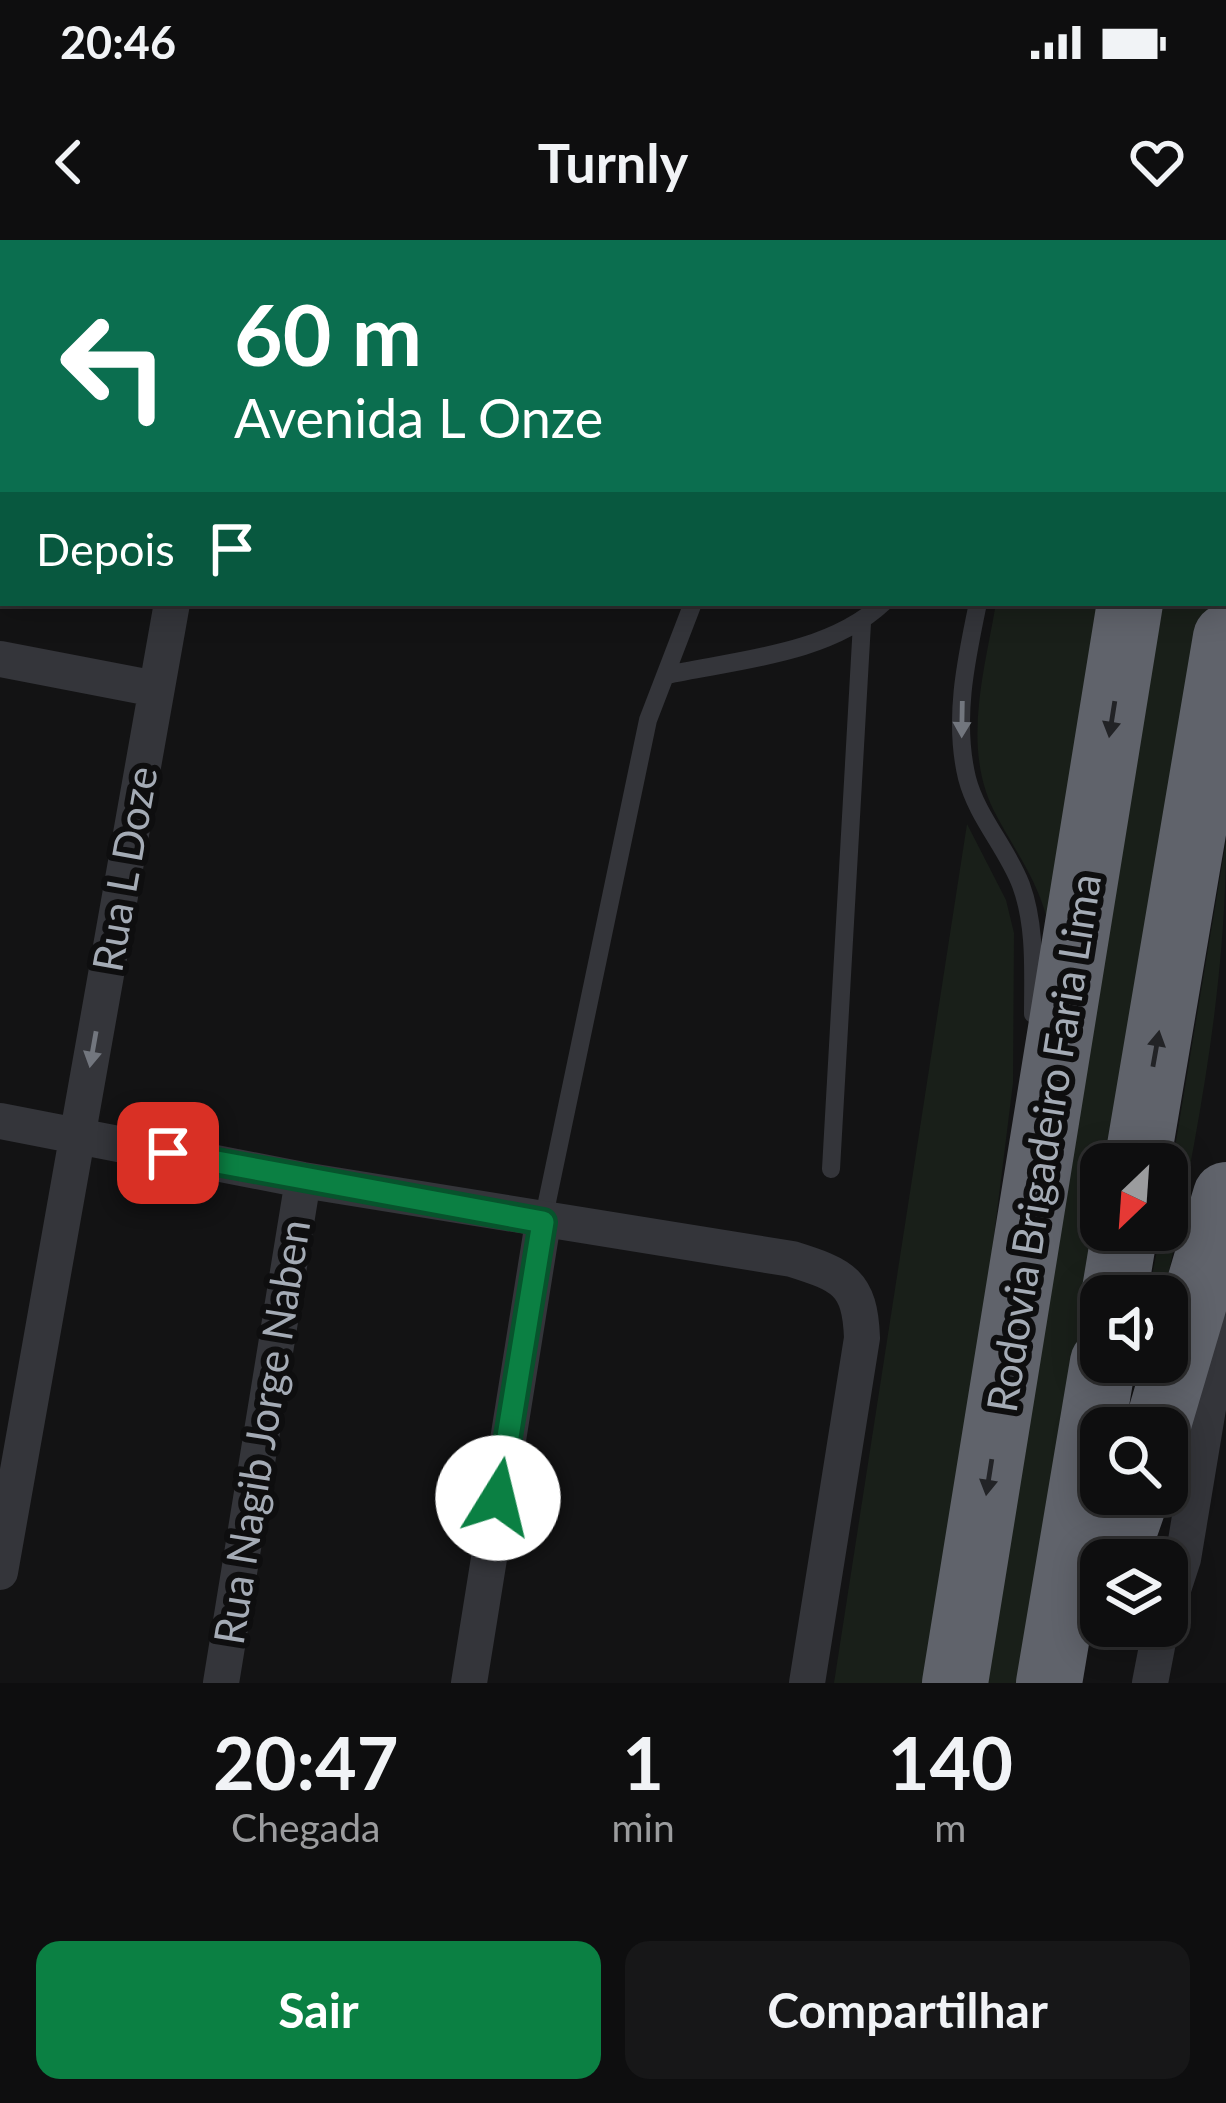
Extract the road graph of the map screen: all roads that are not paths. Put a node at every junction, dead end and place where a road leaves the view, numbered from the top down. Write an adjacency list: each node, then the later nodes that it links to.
1 (171, 606): 10 (street, Rua L Doze)
2 (692, 606): 9 (lane)
3 (881, 606): 6 (lane)
4 (977, 606): 11 (lane, one-way to 11)
5 (1130, 606): 19 (highway, Rodovia Brigadeiro Faria Lima, one-way to 19)
6 (862, 623): 9 (lane); 16 (lane)
7 (1226, 637): 15 (highway, one-way to 7)
8 (0, 659): 10 (street)
9 (666, 675): 20 (lane)
10 (156, 689): 14 (street, Rua L Doze, one-way to 14)
11 (1033, 1043)
12 (1033, 1066): 19 (lane)
13 (0, 1121): 14 (street)
14 (79, 1135): 17 (street); 23 (street, Rua L Doze)
15 (1141, 1143)
16 (831, 1169)
17 (303, 1180): 20 (street); 29 (street, Rua Nagib Jorge Naben)
18 (1226, 1195): 24 (highway)
19 (1030, 1209): 32 (highway, Rodovia Brigadeiro Faria Lima, one-way to 32)
20 (543, 1222): 30 (street); 31 (street)
21 (1226, 1300): 25 (street)
22 (1099, 1383): 33 (highway)
23 (15, 1391): 26 (street, Rua L Doze)
24 (1163, 1407)
25 (1186, 1539)
26 (0, 1572)
27 (1086, 1647): 34 (highway)
28 (1157, 1647): 35 (street)
29 (221, 1683)
30 (469, 1683)
31 (807, 1683)
32 (956, 1683)
33 (1048, 1683)
34 (1075, 1683)
35 (1150, 1683)

